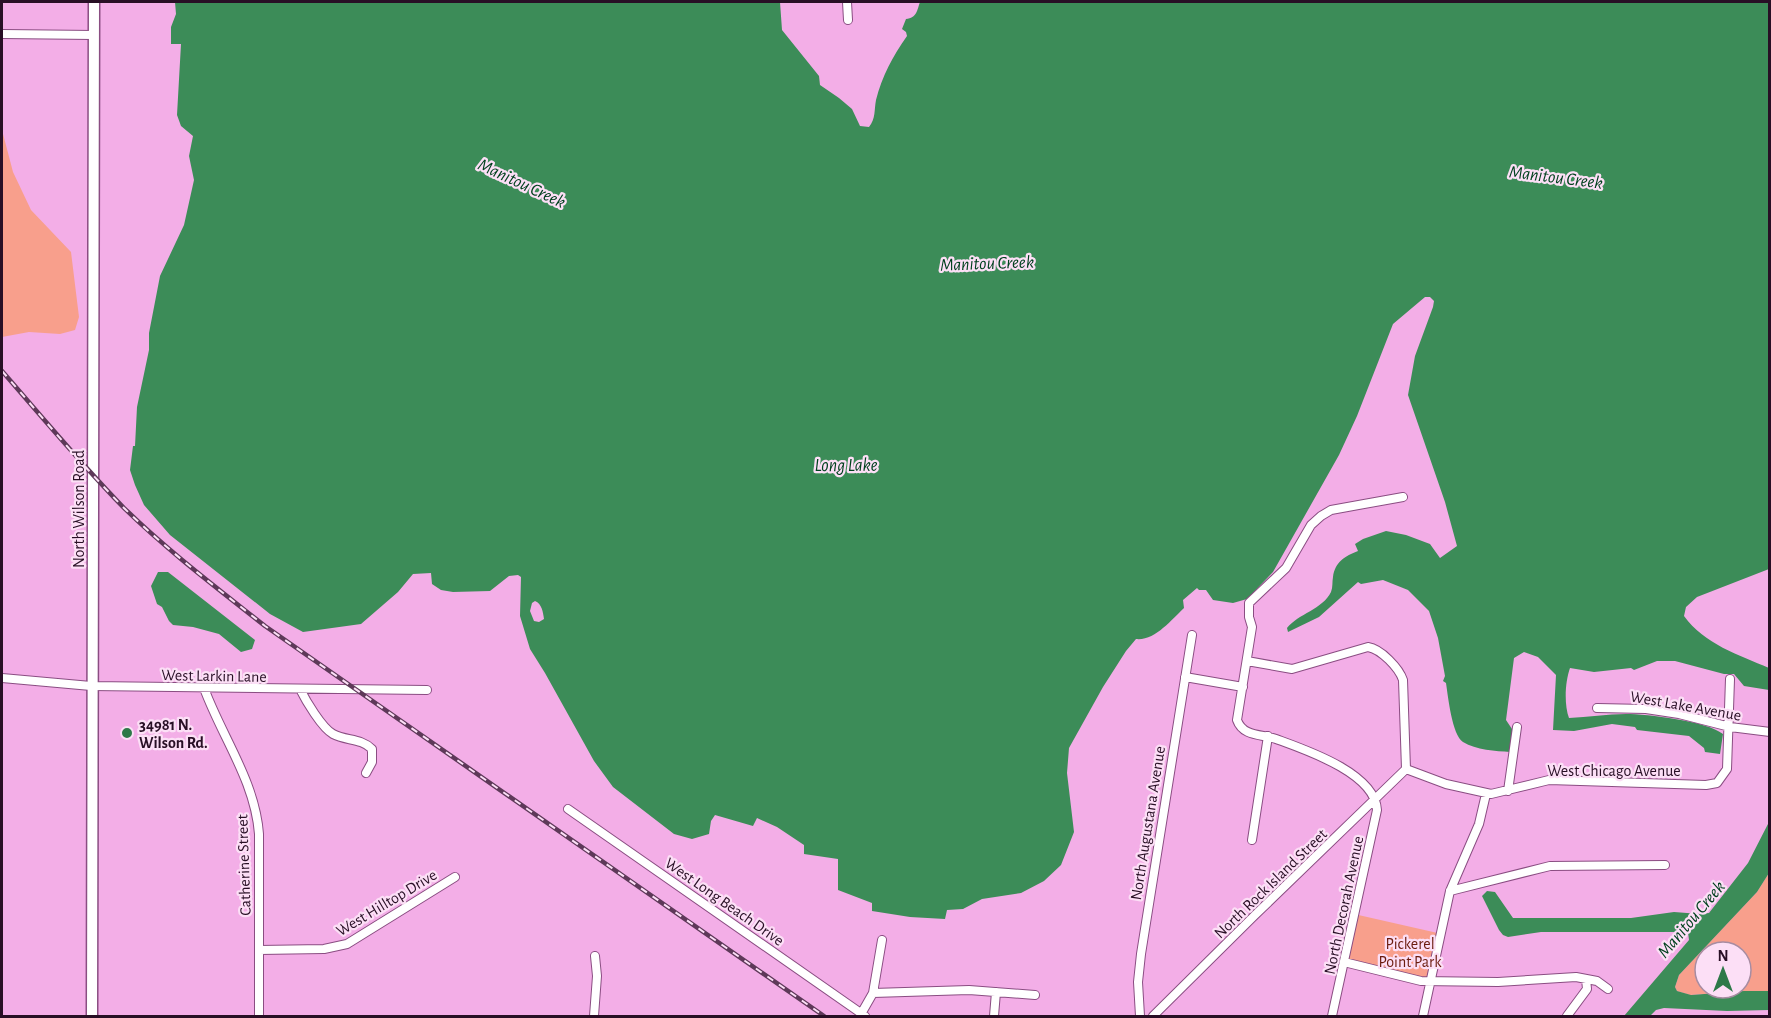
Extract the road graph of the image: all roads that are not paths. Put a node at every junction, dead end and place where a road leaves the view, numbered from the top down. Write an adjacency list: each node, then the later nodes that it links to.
1 (94, 2): 5 (street, North Wilson Road)
2 (847, 2): 3 (street)
3 (848, 20)
4 (2, 34): 5 (street)
5 (94, 35): 12 (street, North Wilson Road)
6 (1403, 497): 8 (street)
7 (1192, 635): 9 (street, North Augustana Avenue)
8 (1247, 661): 13 (street); 22 (street)
9 (1185, 676): 13 (street); 47 (street, North Augustana Avenue)
10 (2, 678): 12 (street, West Larkin Lane)
11 (1730, 679): 19 (street)
12 (92, 686): 14 (street, West Larkin Lane); 43 (street, North Wilson Road)
13 (1243, 687): 21 (street)
14 (204, 688): 15 (street, West Larkin Lane); 33 (street, Catherine Street)
15 (300, 689): 16 (street, West Larkin Lane); 23 (street)
16 (427, 690)
17 (1597, 708): 19 (street, West Lake Avenue)
18 (1517, 727): 24 (street)
19 (1730, 727): 20 (street, West Lake Avenue); 24 (street, West Chicago Avenue)
20 (1770, 732)
21 (1268, 736): 26 (street); 28 (street)
22 (1406, 770): 25 (street, West Chicago Avenue); 26 (street, North Rock Island Street)
23 (366, 773)
24 (1508, 791): 25 (street, West Chicago Avenue)
25 (1486, 794): 31 (street)
26 (1376, 799): 35 (street, North Decorah Avenue); 48 (street, North Rock Island Street)
27 (568, 809): 42 (street, West Long Beach Drive)
28 (1252, 840)
29 (1665, 865): 31 (street)
30 (455, 877): 33 (street, West Hilltop Drive)
31 (1450, 891): 37 (street)
32 (882, 940): 40 (street)
33 (259, 950): 44 (street, Catherine Street)
34 (595, 956): 45 (street)
35 (1344, 962): 37 (street); 49 (street, North Decorah Avenue)
36 (1586, 979): 37 (street); 38 (street); 51 (street)
37 (1431, 981): 50 (street)
38 (1608, 989)
39 (996, 992): 40 (street); 41 (street); 46 (street)
40 (873, 993): 42 (street)
41 (1035, 995)
42 (863, 1015)
43 (92, 1017)
44 (259, 1017)
45 (594, 1017)
46 (994, 1017)
47 (1140, 1017)
48 (1153, 1017)
49 (1332, 1017)
50 (1423, 1017)
51 (1567, 1017)

